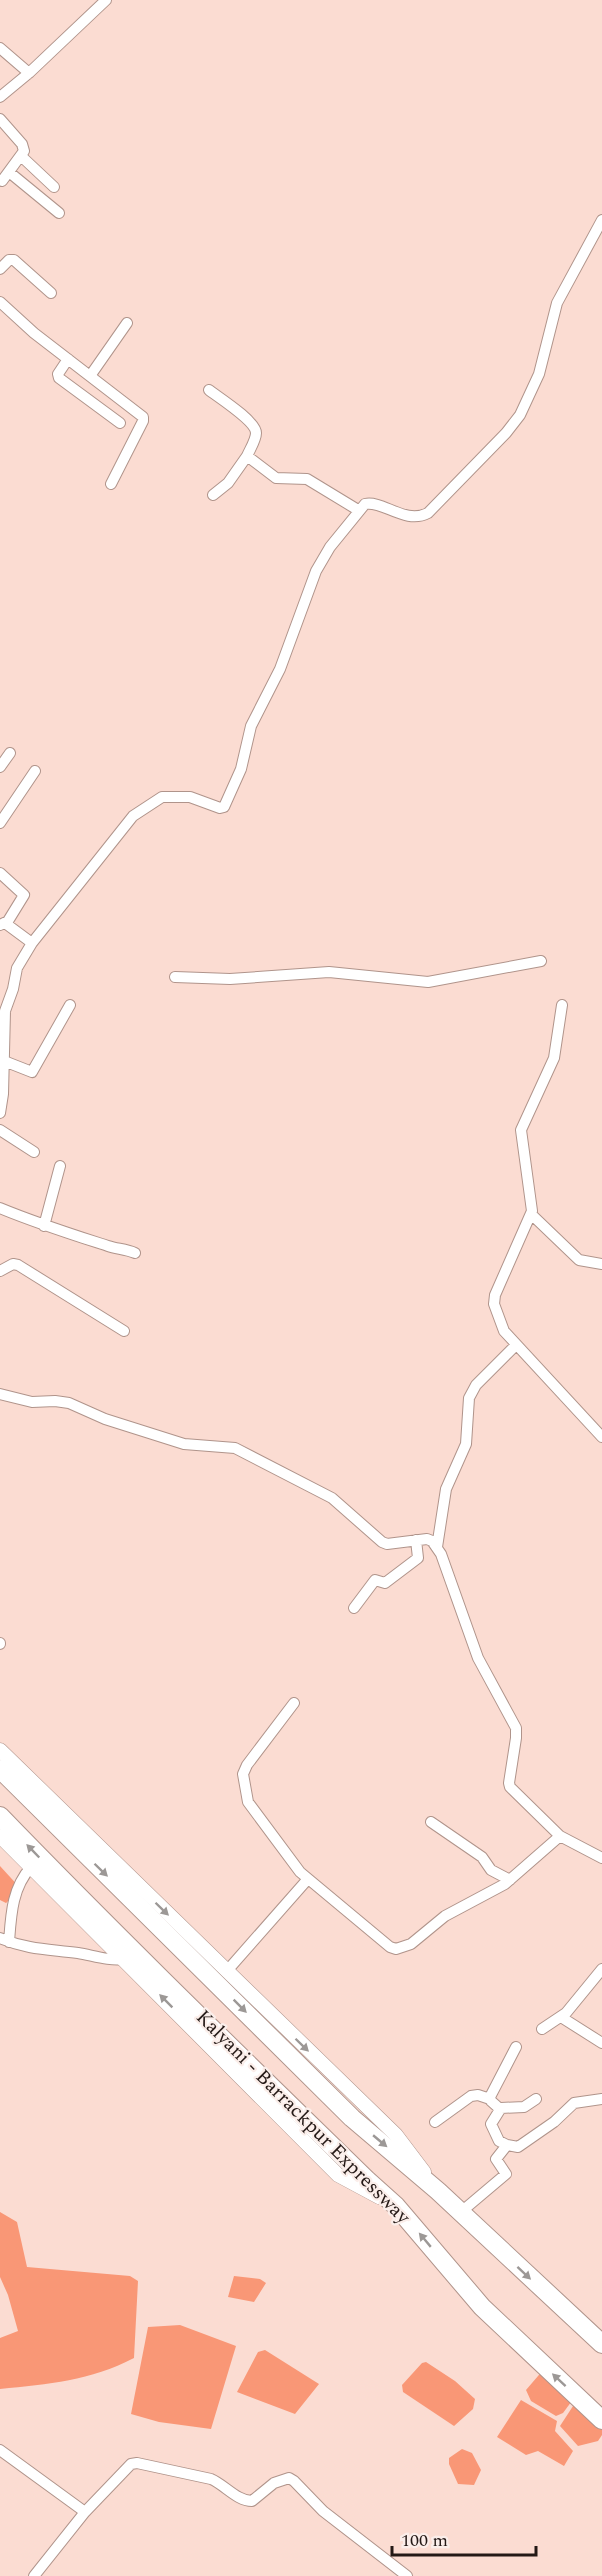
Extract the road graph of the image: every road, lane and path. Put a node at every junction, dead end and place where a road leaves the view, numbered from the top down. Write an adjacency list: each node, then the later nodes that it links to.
1 (106, 0): 3 (street)
2 (0, 48): 3 (street)
3 (29, 73): 4 (street)
4 (0, 97)
5 (0, 119): 6 (street)
6 (21, 156): 7 (street); 8 (street)
7 (54, 187)
8 (59, 213)
9 (602, 220): 21 (street)
10 (0, 269): 11 (street)
11 (51, 293)
12 (0, 302): 14 (street)
13 (127, 323): 15 (street)
14 (68, 359): 15 (street); 17 (street)
15 (90, 376): 19 (street)
16 (209, 390): 18 (street)
17 (120, 423)
18 (247, 456): 20 (street); 21 (street)
19 (111, 484)
20 (213, 495)
21 (358, 510): 28 (street)
22 (10, 753): 23 (street)
23 (0, 767)
24 (35, 771): 25 (street)
25 (0, 823)
26 (0, 873): 27 (street)
27 (2, 924): 28 (street)
28 (32, 943): 33 (street)
29 (541, 961): 30 (street)
30 (175, 977)
31 (70, 1005): 34 (street)
32 (562, 1005): 40 (street)
33 (2, 1016): 34 (street)
34 (4, 1061): 35 (street)
35 (0, 1113)
36 (0, 1130): 37 (street)
37 (34, 1152)
38 (60, 1166): 41 (street)
39 (0, 1208): 41 (street)
40 (531, 1214): 43 (street); 46 (street)
41 (44, 1226): 42 (street)
42 (135, 1253)
43 (602, 1264)
44 (0, 1271): 45 (street)
45 (124, 1331)
46 (516, 1345): 48 (street); 50 (street)
47 (0, 1394): 49 (street)
48 (602, 1437)
49 (416, 1540): 50 (street); 51 (street)
50 (437, 1546): 58 (street)
51 (354, 1608)
52 (294, 1703): 61 (street)
53 (0, 1750): 66 (street, one-way to 66)
54 (0, 1769): 77 (highway, Kalyani - Barrackpur Expressway, one-way to 77)
55 (0, 1816): 78 (highway, Kalyani - Barrackpur Expressway, one-way to 55)
56 (431, 1822): 62 (street)
57 (0, 1836): 60 (street)
58 (560, 1836): 59 (street); 62 (street)
59 (602, 1858)
60 (31, 1867): 63 (street); 64 (street)
61 (307, 1880): 62 (street); 66 (street)
62 (510, 1880)
63 (5, 1940): 64 (street)
64 (125, 1959): 78 (street, one-way to 64)
65 (602, 1969): 67 (street)
66 (226, 1972): 77 (street, one-way to 77)
67 (561, 2017): 68 (street); 69 (street)
68 (542, 2029)
69 (602, 2043)
70 (516, 2047): 71 (street)
71 (490, 2099): 74 (street); 75 (street)
72 (536, 2099): 74 (street)
73 (602, 2099): 76 (street)
74 (500, 2109): 76 (street)
75 (435, 2122)
76 (507, 2145): 79 (street)
77 (438, 2191): 79 (highway, Kalyani - Barrackpur Expressway)
78 (396, 2206): 81 (highway, Kalyani - Barrackpur Expressway, one-way to 78)
79 (461, 2212): 80 (highway, Kalyani - Barrackpur Expressway, one-way to 80)
80 (602, 2344)
81 (602, 2420)
82 (0, 2450): 83 (street)
83 (85, 2512): 84 (street); 85 (street)
84 (34, 2576)
85 (407, 2576)

